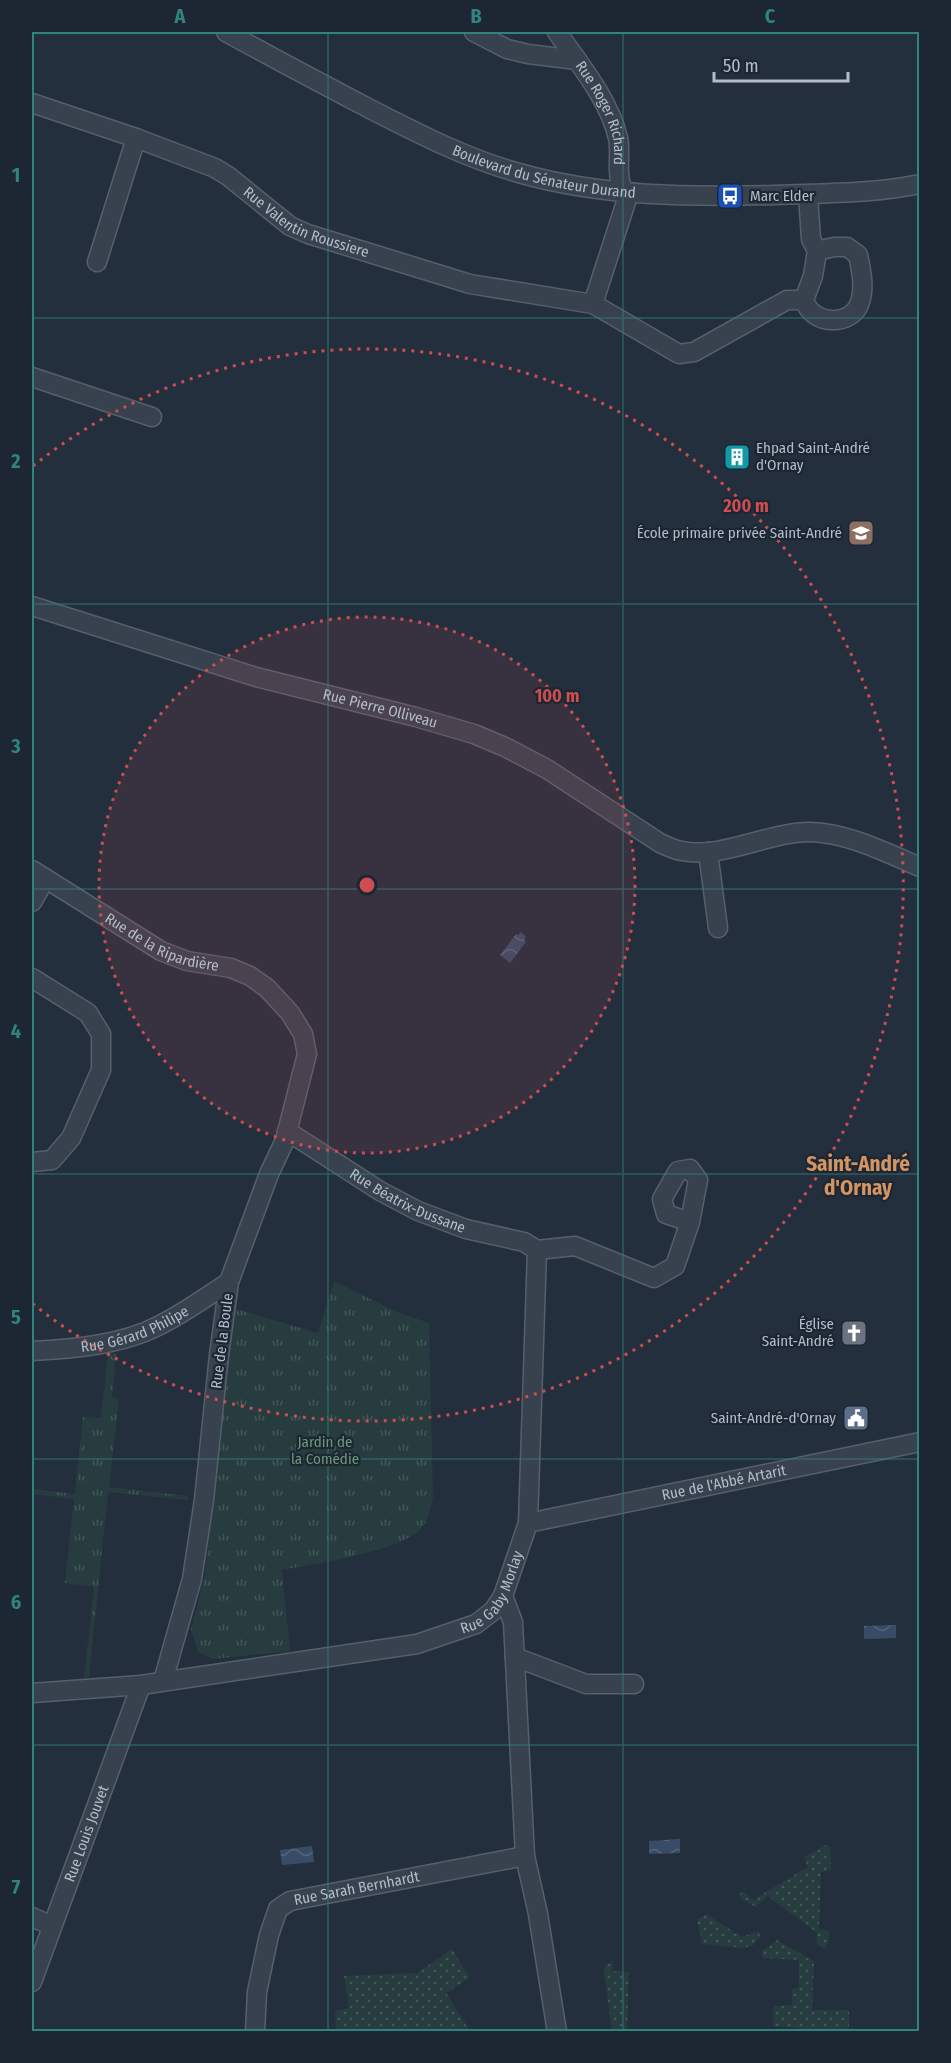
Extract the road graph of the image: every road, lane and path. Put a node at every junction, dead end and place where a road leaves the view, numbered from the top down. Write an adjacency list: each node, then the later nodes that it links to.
1 (226, 32): 9 (street, Boulevard du Sénateur Durand)
2 (474, 32): 4 (street)
3 (558, 32): 4 (street, Rue Roger Richard)
4 (577, 60): 9 (street, Rue Roger Richard)
5 (32, 103): 6 (street, Rue Valentin Roussiere)
6 (136, 138): 13 (street); 15 (street, Rue Valentin Roussiere)
7 (920, 184): 8 (street, Boulevard du Sénateur Durand)
8 (889, 190): 10 (street, Boulevard du Sénateur Durand); 11 (street, Boulevard du Sénateur Durand)
9 (625, 193): 11 (street, Boulevard du Sénateur Durand); 15 (street, Rue Roger Richard)
10 (920, 194)
11 (808, 195): 12 (street)
12 (817, 251): 14 (street); 14 (street)
13 (97, 262)
14 (804, 300): 15 (street)
15 (592, 304)
16 (32, 377): 17 (street)
17 (152, 417)
18 (32, 606): 19 (street, Rue Pierre Olliveau)
19 (708, 852): 20 (street, Rue Pierre Olliveau); 23 (street)
20 (920, 867)
21 (38, 874): 22 (street); 25 (street, Rue de la Ripardière)
22 (32, 902)
23 (718, 928)
24 (32, 978): 27 (street)
25 (290, 1012): 26 (street, Rue de la Boule)
26 (287, 1131): 29 (street, Rue Béatrix-Dussane); 30 (street, Rue de la Boule)
27 (32, 1162)
28 (690, 1222): 29 (street)
29 (537, 1250): 33 (street, Rue Gaby Morlay)
30 (229, 1282): 31 (street, Rue Gérard Philipe); 36 (street, Rue de la Boule)
31 (32, 1351)
32 (920, 1442): 33 (street, Rue de l'Abbé Artarit)
33 (528, 1523): 34 (street, Rue Gaby Morlay)
34 (503, 1596): 35 (street); 36 (street, Rue Gaby Morlay)
35 (515, 1657): 37 (street); 40 (street)
36 (163, 1681): 38 (street)
37 (634, 1684)
38 (141, 1685): 39 (street); 42 (street, Rue Louis Jouvet)
39 (32, 1693)
40 (525, 1856): 44 (street, Rue Sarah Bernhardt); 45 (street)
41 (32, 1917): 42 (street)
42 (52, 1926): 43 (street, Rue Louis Jouvet)
43 (32, 1982)
44 (255, 2031)
45 (557, 2031)

